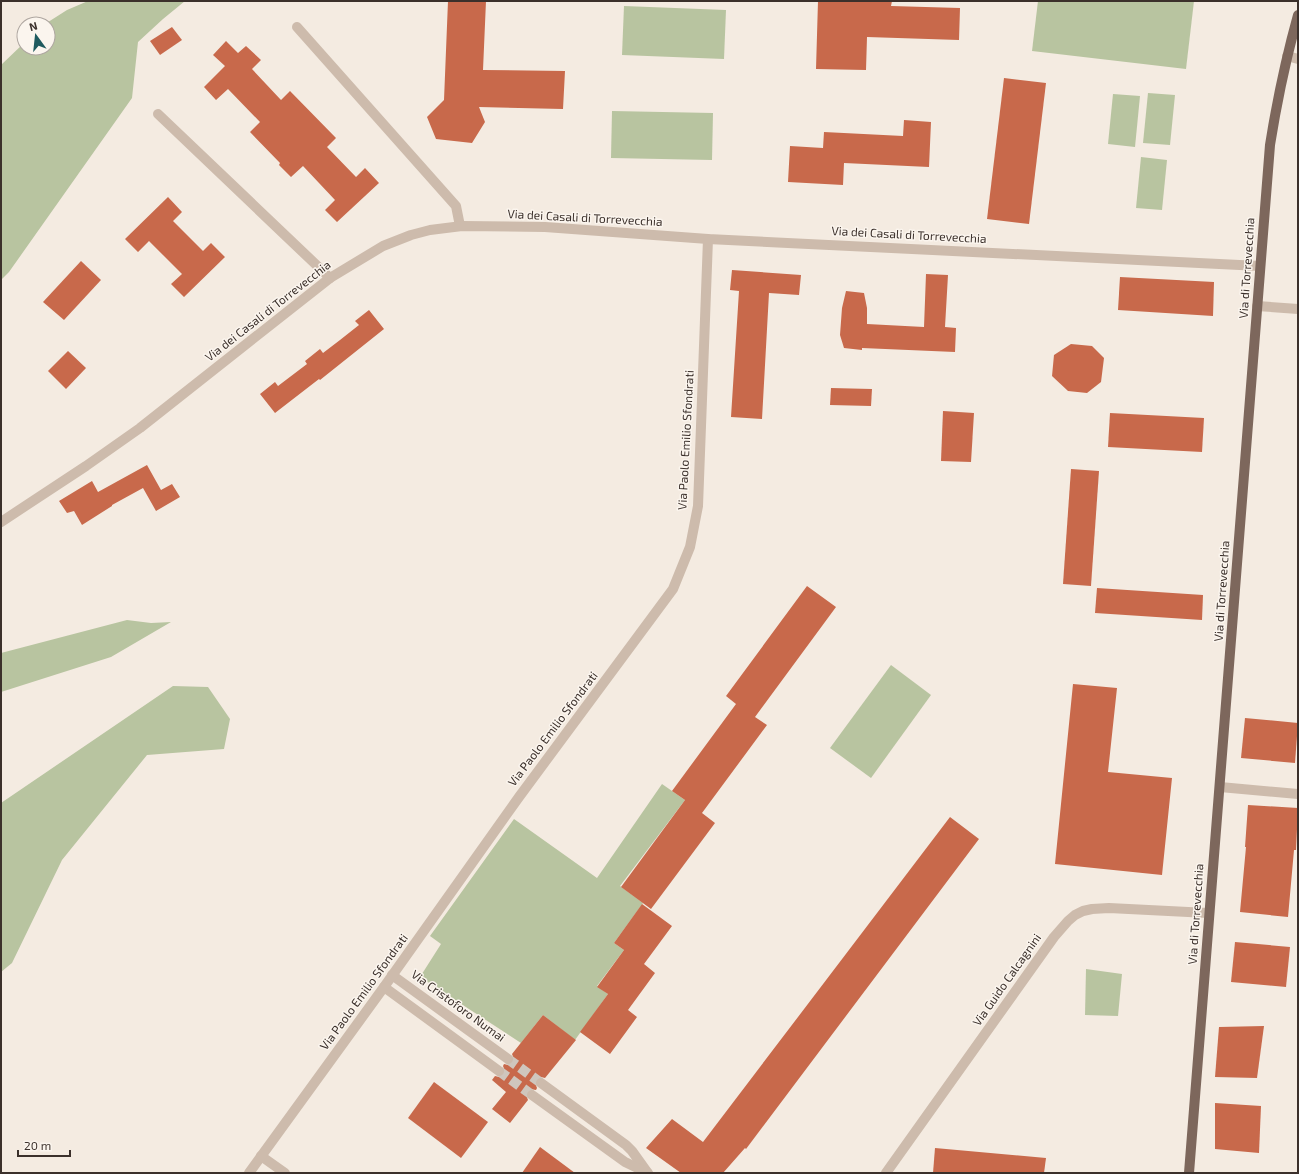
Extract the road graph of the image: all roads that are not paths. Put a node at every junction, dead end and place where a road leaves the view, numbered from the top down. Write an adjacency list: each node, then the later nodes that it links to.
1 (1298, 15): 3 (main road, Via di Torrevecchia)
2 (298, 27): 6 (street)
3 (1287, 56): 4 (street); 8 (main road, Via di Torrevecchia)
4 (1298, 59)
5 (158, 114): 9 (street)
6 (460, 226): 7 (street, Via dei Casali di Torrevecchia); 9 (street, Via dei Casali di Torrevecchia)
7 (708, 239): 8 (street, Via dei Casali di Torrevecchia); 16 (street, Via Paolo Emilio Sfondrati)
8 (1260, 266): 10 (main road, Via di Torrevecchia)
9 (330, 278): 12 (street, Via dei Casali di Torrevecchia)
10 (1257, 306): 11 (street); 13 (main road, Via di Torrevecchia)
11 (1298, 309)
12 (1, 522)
13 (1220, 787): 14 (street); 15 (main road, Via di Torrevecchia)
14 (1298, 794)
15 (1208, 913): 26 (street, Via Guido Calcagnini); 27 (main road, Via di Torrevecchia)
16 (392, 975): 17 (street, Via Paolo Emilio Sfondrati); 18 (street, Via Cristoforo Numai)
17 (384, 987): 19 (street); 22 (street, Via Paolo Emilio Sfondrati)
18 (508, 1059)
19 (499, 1071)
20 (542, 1083): 25 (street)
21 (532, 1095): 25 (street)
22 (261, 1156): 23 (street, Via Paolo Emilio Sfondrati); 24 (street)
23 (249, 1173)
24 (285, 1173)
25 (647, 1173)
26 (886, 1173)
27 (1189, 1173)

